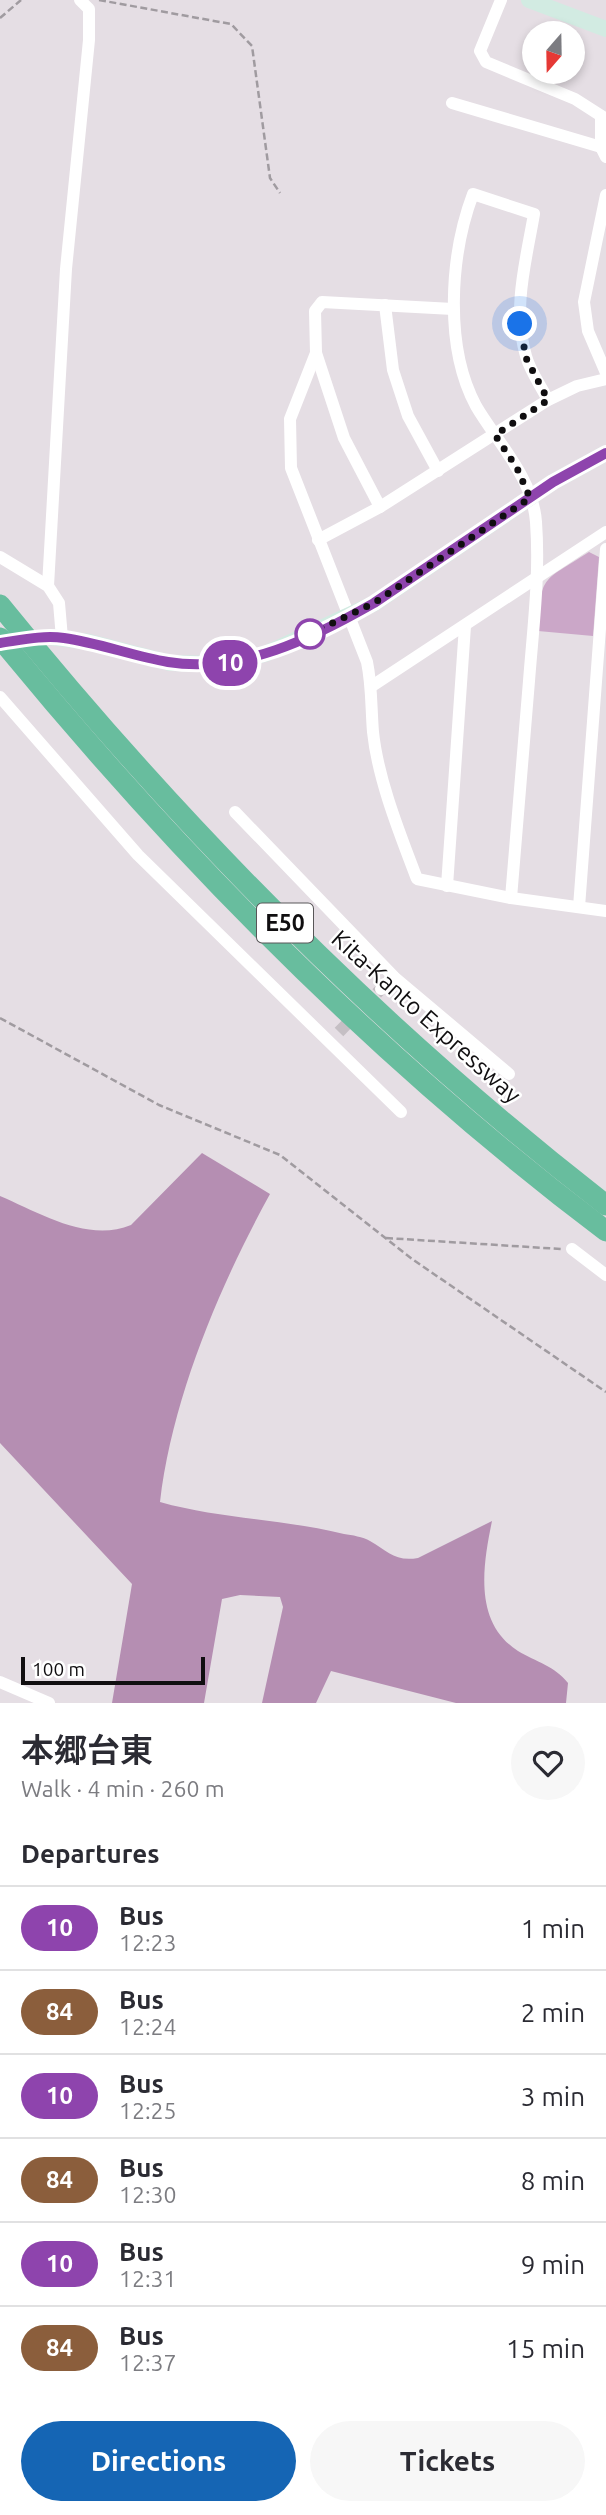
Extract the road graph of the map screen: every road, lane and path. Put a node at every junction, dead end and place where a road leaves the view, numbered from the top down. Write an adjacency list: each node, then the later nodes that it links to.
1 (21, 0): 6 (path)
2 (80, 0): 28 (street)
3 (99, 0): 11 (path)
4 (501, 0): 9 (street)
5 (529, 0): 7 (street)
6 (0, 18)
7 (606, 29)
8 (452, 103): 10 (street)
9 (604, 118): 10 (street)
10 (604, 152)
11 (281, 193)
12 (606, 195): 16 (street)
13 (385, 305): 14 (street); 15 (street); 20 (street)
14 (453, 309): 17 (street); 18 (street)
15 (316, 353): 22 (street); 24 (street)
16 (606, 376): 17 (street)
17 (548, 400): 18 (street)
18 (495, 435): 20 (street); 21 (street)
19 (606, 453): 21 (street)
20 (438, 471): 22 (street)
21 (530, 498): 27 (street); 30 (street)
22 (380, 507): 24 (street)
23 (606, 532): 27 (street)
24 (318, 540): 30 (street)
25 (606, 549): 36 (street)
26 (0, 557): 28 (street)
27 (538, 580): 31 (street); 39 (street)
28 (48, 586): 32 (street)
29 (0, 605): 49 (highway, Kita-Kanto Expressway / E50)
30 (351, 617): 32 (street); 34 (street)
31 (465, 626): 34 (street); 38 (street)
32 (56, 637)
33 (0, 638): 50 (highway, Kita-Kanto Expressway / E50)
34 (372, 686): 38 (street)
35 (0, 697): 46 (street)
36 (600, 704): 40 (street)
37 (235, 812): 42 (street)
38 (447, 886): 39 (street)
39 (511, 898): 40 (street)
40 (579, 907): 41 (street)
41 (606, 911)
42 (394, 976): 43 (street); 47 (street)
43 (381, 989)
44 (0, 1018): 51 (path)
45 (339, 1032): 46 (street)
46 (329, 1042): 48 (street)
47 (509, 1074)
48 (401, 1112)
49 (606, 1205)
50 (606, 1231)
51 (386, 1238): 52 (path); 54 (path)
52 (572, 1249): 53 (street)
53 (606, 1275)
54 (606, 1392)
55 (0, 1682): 56 (street)
56 (49, 1703)

